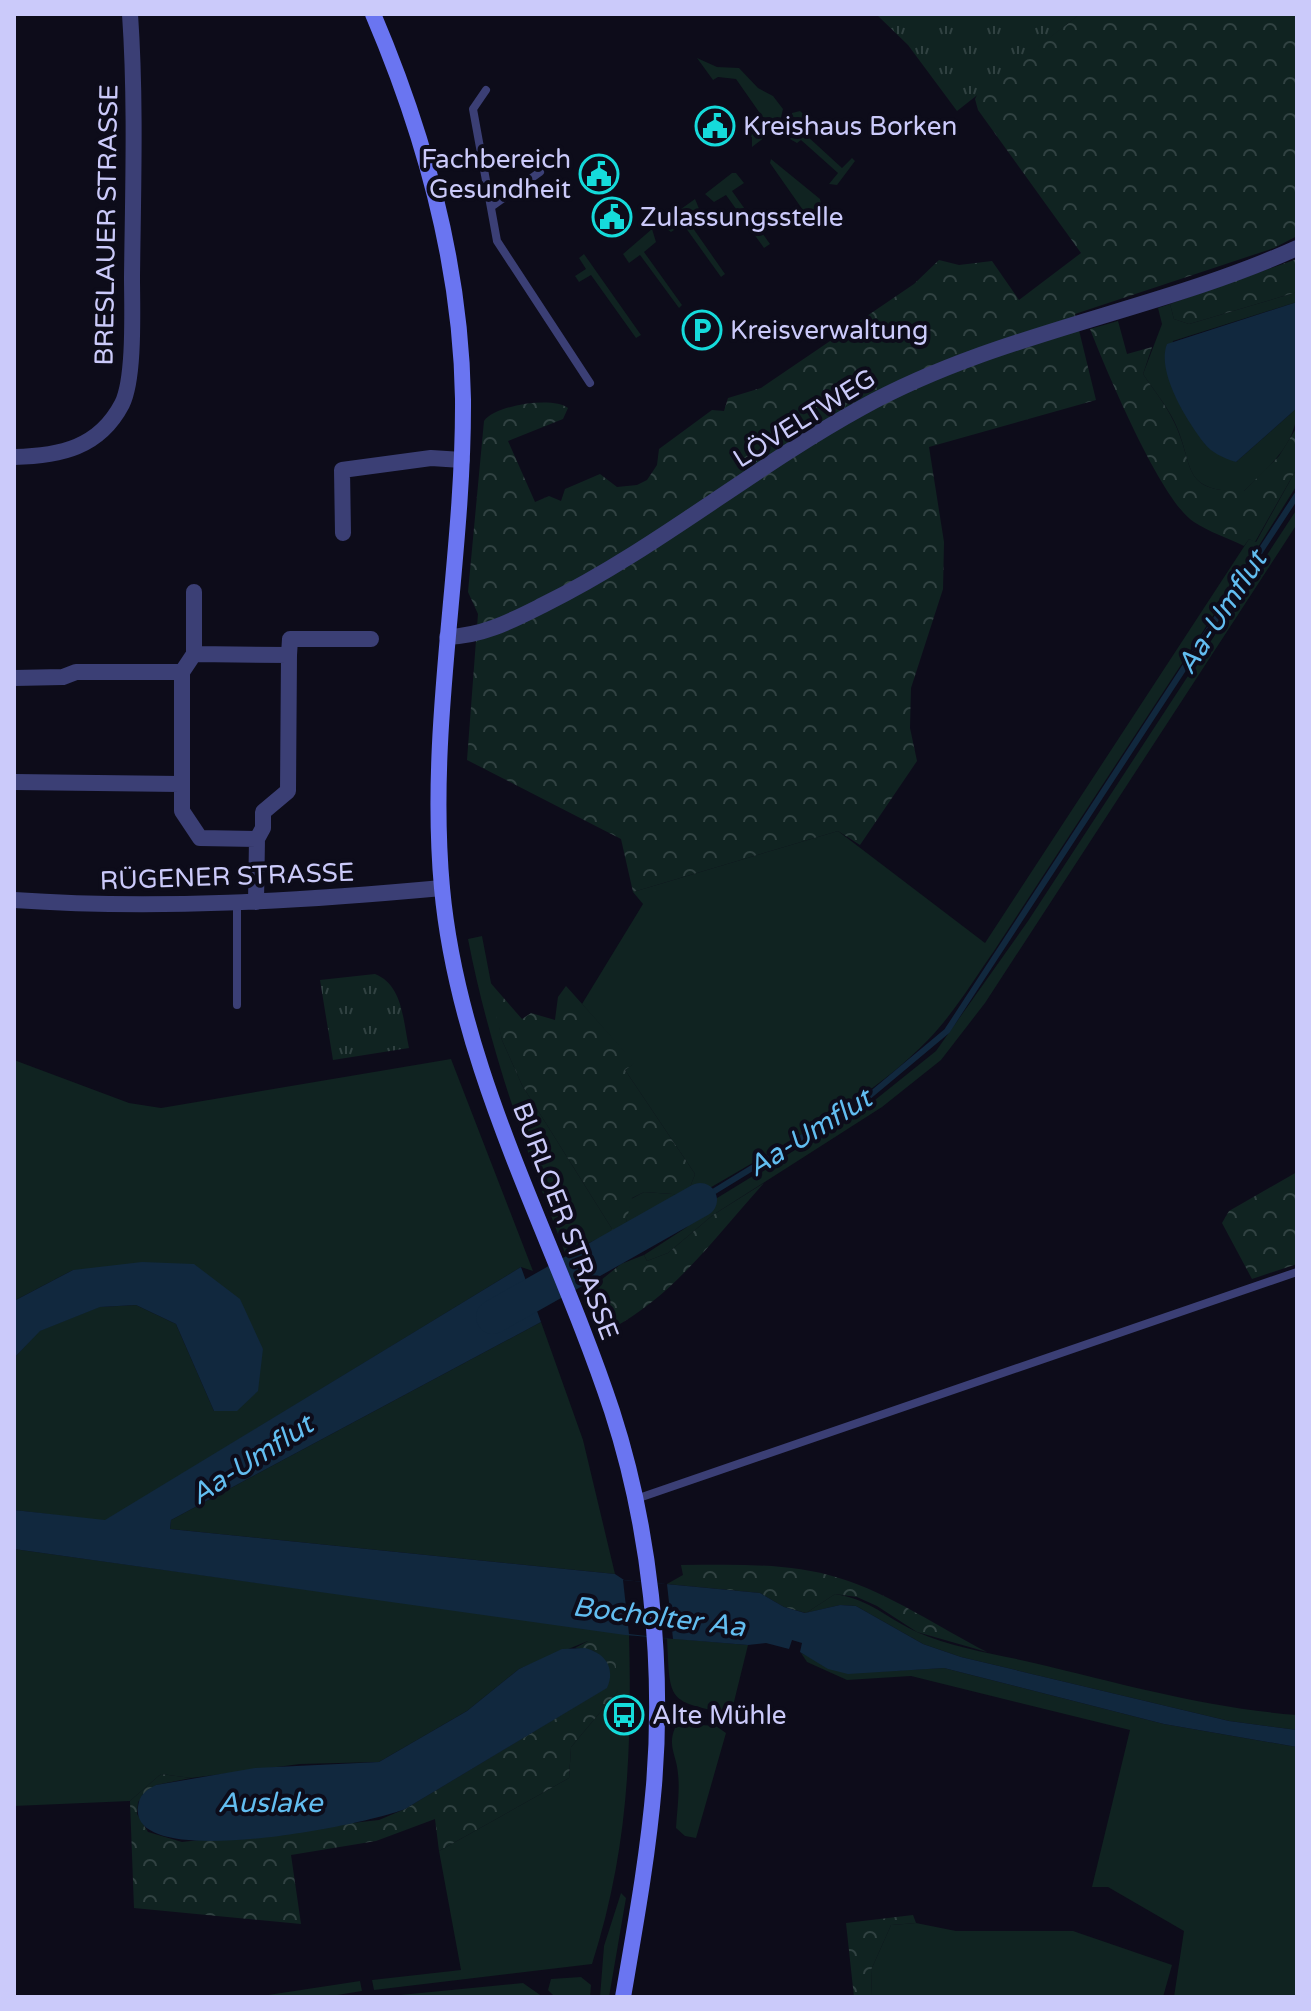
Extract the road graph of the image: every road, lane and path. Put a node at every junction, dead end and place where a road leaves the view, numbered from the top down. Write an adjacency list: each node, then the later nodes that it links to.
1 (130, 14): 8 (street, BRESLAUER STRASSE)
2 (373, 14): 9 (main road, BURLOER STRASSE)
3 (486, 90): 5 (lane)
4 (540, 172): 5 (lane)
5 (491, 207): 7 (lane)
6 (1297, 248): 12 (street, LÖVELTWEG)
7 (590, 383)
8 (14, 457)
9 (462, 460): 10 (street); 12 (main road, BURLOER STRASSE)
10 (343, 533)
11 (194, 592): 14 (street)
12 (447, 637): 21 (main road, BURLOER STRASSE)
13 (371, 639): 15 (street)
14 (194, 654): 15 (street); 16 (street)
15 (289, 655): 20 (street)
16 (182, 672): 17 (street); 19 (street)
17 (14, 678)
18 (14, 782): 19 (street)
19 (180, 784): 20 (street)
20 (257, 839): 24 (street)
21 (442, 888): 24 (street, RÜGENER STRASSE); 27 (main road, BURLOER STRASSE)
22 (14, 900): 23 (street, RÜGENER STRASSE)
23 (237, 902): 24 (street, RÜGENER STRASSE); 25 (lane)
24 (256, 902)
25 (237, 1005)
26 (1297, 1272): 27 (lane)
27 (635, 1500): 28 (main road, BURLOER STRASSE)
28 (623, 1997)

